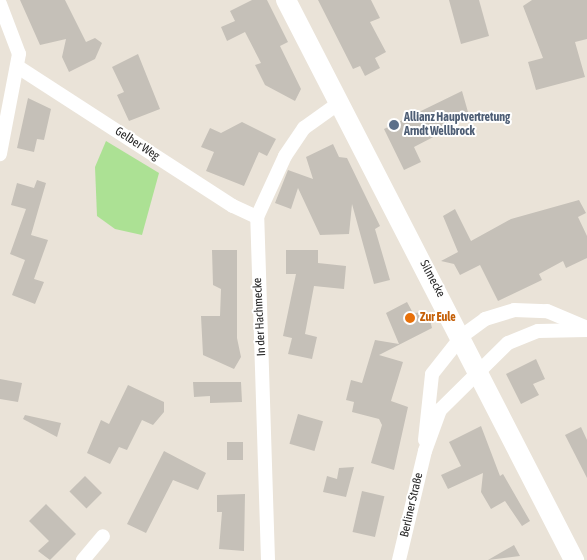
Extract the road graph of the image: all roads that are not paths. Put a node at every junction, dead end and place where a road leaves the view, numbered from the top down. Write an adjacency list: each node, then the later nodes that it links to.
1 (286, 0): 4 (main road, Silmecke)
2 (0, 4): 3 (street)
3 (18, 67): 5 (street); 6 (street, Gelber Weg)
4 (339, 103): 6 (street, In der Hachmecke); 8 (main road, Silmecke)
5 (0, 154)
6 (257, 217): 13 (street, In der Hachmecke)
7 (587, 329): 8 (street, Berliner Straße); 9 (street, Berliner Straße)
8 (462, 336): 9 (main road, Silmecke); 10 (street, Berliner Straße)
9 (478, 369): 10 (street, Berliner Straße); 15 (main road, Silmecke)
10 (425, 451): 14 (street, Berliner Straße)
11 (103, 536): 12 (street)
12 (83, 560)
13 (268, 560)
14 (399, 560)
15 (574, 560)

